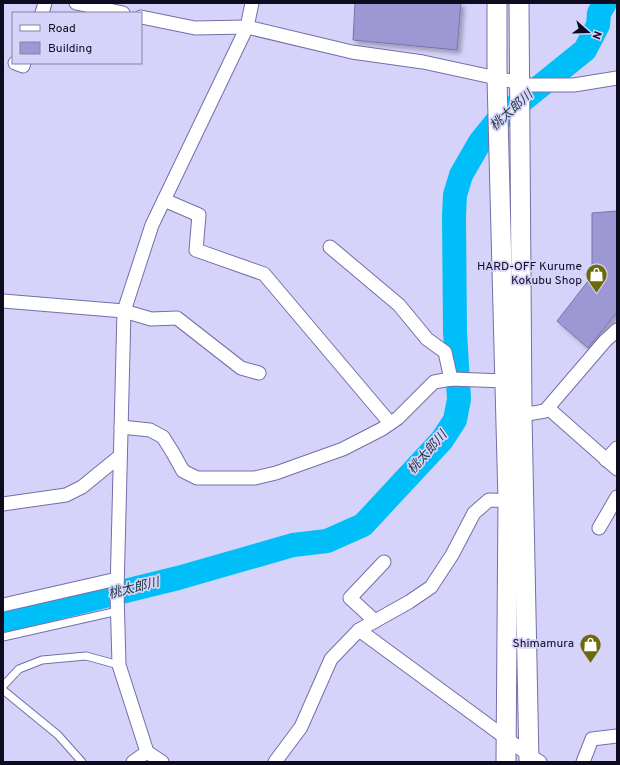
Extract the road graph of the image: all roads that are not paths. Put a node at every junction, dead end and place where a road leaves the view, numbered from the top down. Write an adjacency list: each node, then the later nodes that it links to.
1 (76, 3): 5 (street)
2 (252, 3): 7 (street)
3 (497, 3): 8 (street)
4 (519, 3): 10 (street)
5 (118, 12)
6 (142, 17): 7 (street)
7 (247, 27): 8 (street); 11 (street)
8 (497, 78): 10 (street); 18 (street)
9 (617, 78): 10 (street)
10 (520, 84): 20 (street)
11 (164, 200): 14 (street); 21 (street)
12 (330, 247): 17 (street)
13 (3, 301): 14 (street)
14 (124, 311): 16 (street); 22 (street)
15 (617, 330): 19 (street)
16 (259, 373)
17 (451, 379): 18 (street); 21 (street)
18 (505, 381): 20 (street)
19 (548, 408): 20 (street); 25 (street)
20 (514, 414): 28 (street)
21 (390, 423): 22 (street)
22 (121, 427): 24 (street)
23 (617, 448): 25 (street)
24 (120, 456): 29 (street); 32 (street)
25 (606, 460): 26 (street)
26 (617, 469)
27 (617, 497): 30 (street)
28 (516, 501): 35 (street); 42 (street); 44 (street)
29 (3, 504)
30 (599, 528)
31 (384, 562): 35 (street)
32 (117, 579): 33 (street); 34 (street)
33 (3, 605)
34 (118, 611): 37 (lane); 38 (street)
35 (375, 621): 36 (street)
36 (359, 630): 42 (street); 48 (street)
37 (3, 637)
38 (118, 665): 39 (lane); 43 (street)
39 (3, 686)
40 (3, 690): 45 (lane)
41 (617, 736): 50 (street)
42 (506, 738): 44 (street); 49 (street)
43 (147, 752): 46 (street); 47 (street)
44 (533, 760)
45 (82, 762)
46 (133, 762)
47 (162, 762)
48 (274, 762)
49 (506, 762)
50 (583, 762)

